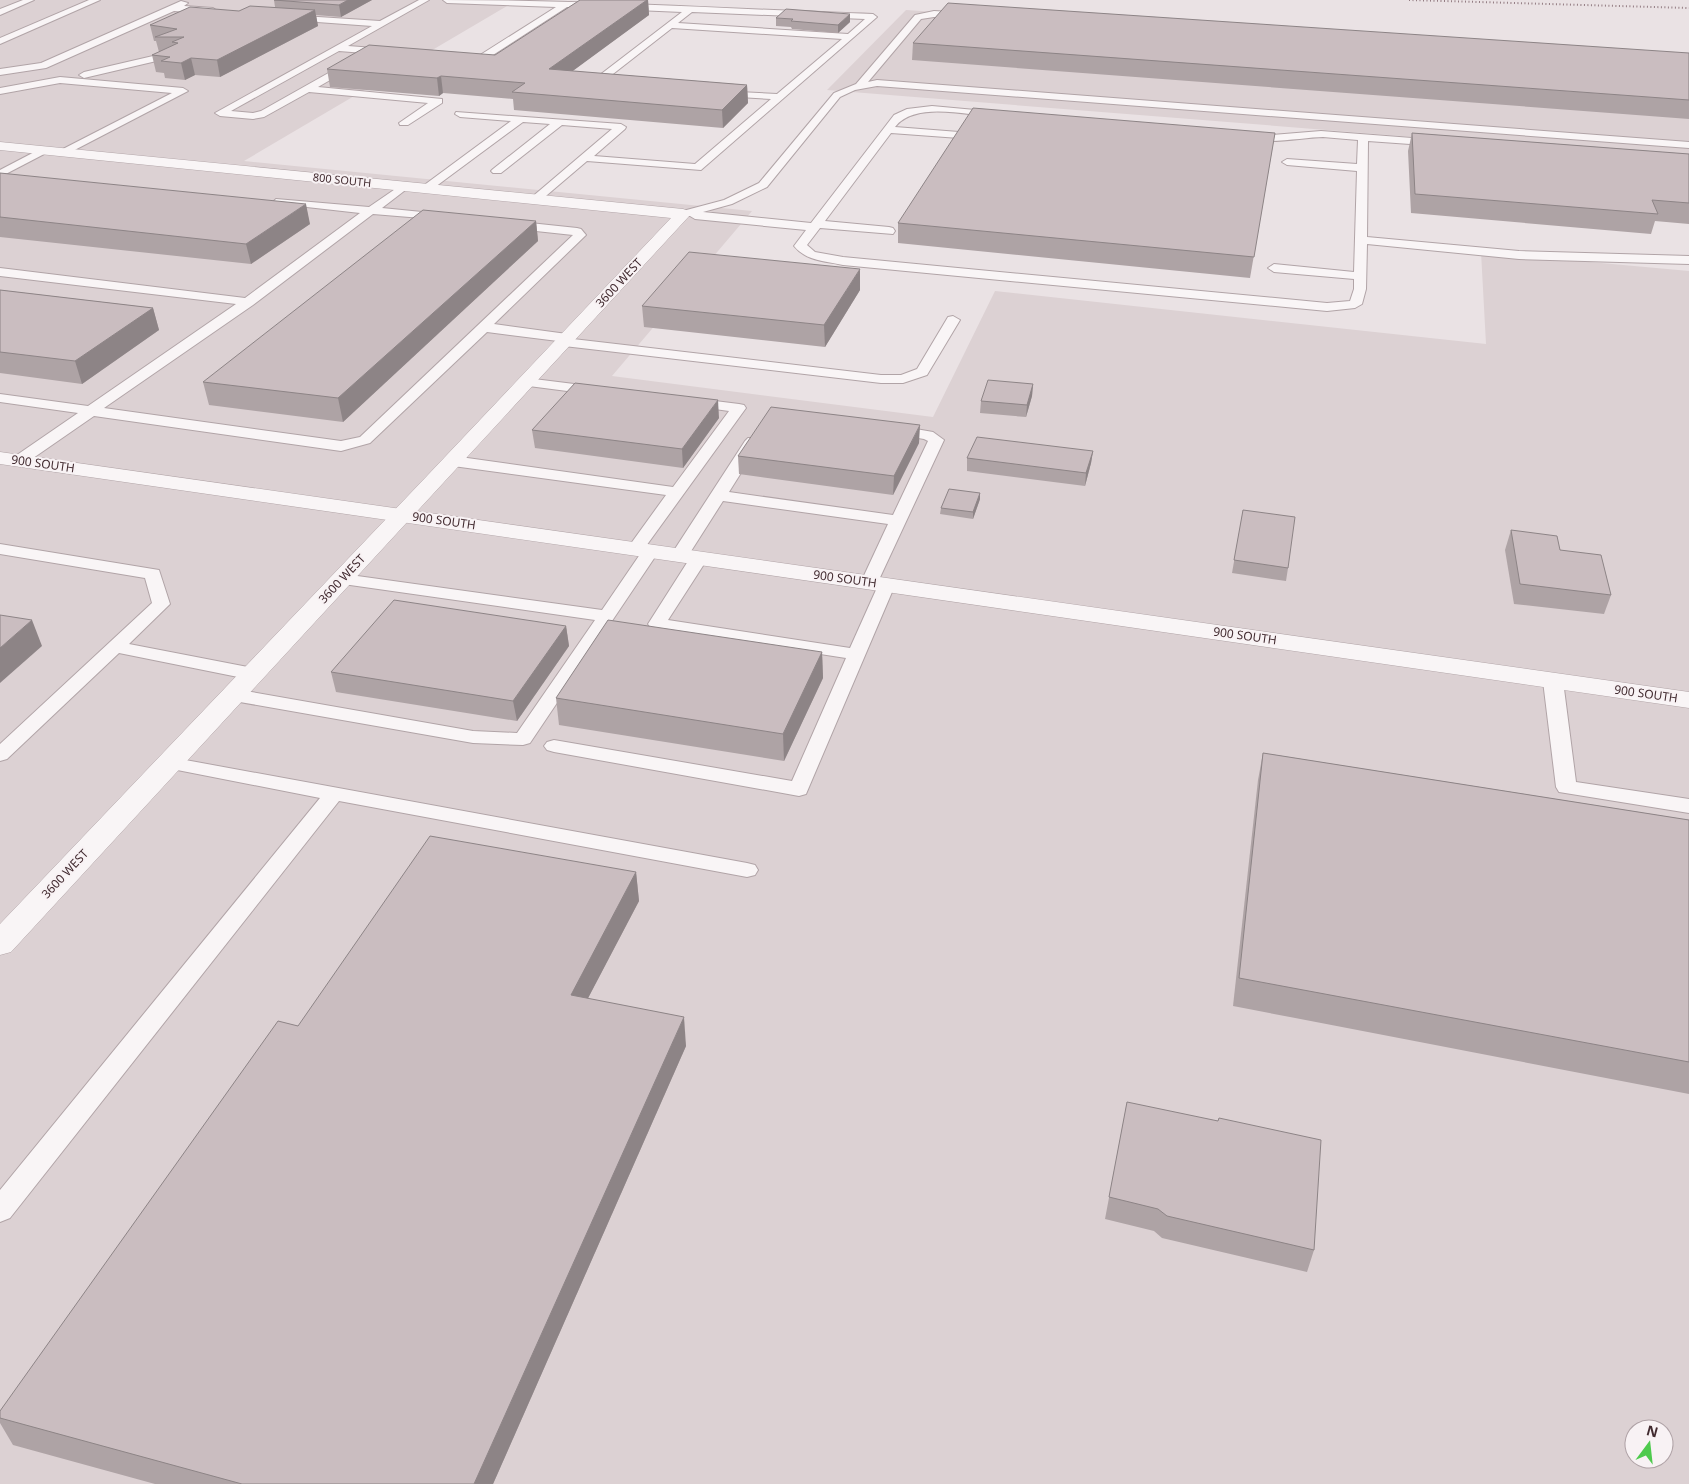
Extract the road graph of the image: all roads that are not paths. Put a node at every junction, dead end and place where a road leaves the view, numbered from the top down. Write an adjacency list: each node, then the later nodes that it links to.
1 (30, 0): 9 (lane)
2 (96, 0): 16 (lane)
3 (191, 0): 7 (lane)
4 (424, 0): 13 (lane)
5 (447, 0): 6 (lane)
6 (565, 5): 8 (lane); 19 (lane)
7 (173, 8): 10 (lane); 20 (lane)
8 (691, 10): 14 (lane); 15 (lane)
9 (0, 12)
10 (223, 12)
11 (282, 16): 13 (lane)
12 (972, 16): 23 (lane)
13 (382, 24): 17 (lane)
14 (671, 25): 15 (lane); 22 (lane)
15 (850, 37): 27 (lane)
16 (0, 41)
17 (337, 48): 25 (lane); 28 (lane)
18 (177, 50): 21 (lane)
19 (451, 58)
20 (0, 72)
21 (60, 80): 24 (lane); 45 (lane)
22 (622, 85)
23 (859, 87): 42 (lane); 57 (lane)
24 (1, 90)
25 (308, 90): 28 (lane); 35 (lane)
26 (714, 92): 27 (lane)
27 (780, 97): 46 (lane)
28 (264, 114): 30 (lane)
29 (460, 114): 32 (lane)
30 (282, 116)
31 (1010, 116): 37 (lane)
32 (521, 119): 34 (lane); 53 (lane)
33 (630, 120): 36 (lane)
34 (560, 122): 36 (lane); 49 (lane)
35 (404, 124)
36 (621, 127): 46 (lane)
37 (889, 130): 39 (lane); 60 (lane)
38 (1233, 134): 40 (lane)
39 (959, 135)
40 (1363, 137): 41 (lane); 48 (lane)
41 (1452, 144)
42 (1689, 145)
43 (0, 146): 44 (street, 800 SOUTH)
44 (44, 150): 45 (street, 800 SOUTH); 50 (lane)
45 (65, 152): 52 (street, 800 SOUTH)
46 (585, 158): 54 (lane)
47 (1287, 162): 48 (lane)
48 (1362, 168): 62 (lane)
49 (497, 171)
50 (1, 174): 51 (lane)
51 (21, 175)
52 (404, 186): 53 (street, 800 SOUTH); 56 (lane)
53 (427, 188): 54 (street, 800 SOUTH)
54 (536, 199): 57 (street, 800 SOUTH)
55 (264, 200): 56 (lane)
56 (370, 211): 58 (lane); 67 (lane)
57 (683, 214): 60 (lane); 70 (street, 3600 WEST)
58 (459, 220)
59 (498, 224): 69 (lane)
60 (816, 225): 61 (lane); 66 (lane)
61 (889, 231)
62 (1360, 240): 63 (lane); 66 (lane)
63 (1689, 260)
64 (1274, 268): 66 (lane)
65 (0, 272): 67 (lane)
66 (1360, 276)
67 (248, 302): 75 (lane)
68 (953, 320): 70 (lane)
69 (483, 328): 70 (lane); 75 (lane)
70 (566, 340): 71 (street, 3600 WEST)
71 (526, 382): 72 (lane); 79 (street, 3600 WEST)
72 (613, 393)
73 (0, 398): 75 (lane)
74 (681, 401): 80 (lane)
75 (92, 411): 78 (lane)
76 (762, 426): 81 (lane)
77 (881, 429): 83 (lane)
78 (10, 459): 82 (street, 900 SOUTH)
79 (454, 460): 80 (lane); 82 (street, 3600 WEST)
80 (677, 492): 85 (lane)
81 (718, 495): 83 (lane); 86 (lane)
82 (402, 516): 85 (street, 900 SOUTH); 87 (street, 3600 WEST)
83 (899, 521): 88 (lane)
84 (0, 549): 90 (lane)
85 (643, 550): 86 (street, 900 SOUTH); 89 (lane)
86 (689, 556): 88 (street, 900 SOUTH); 91 (lane)
87 (342, 579): 89 (lane); 92 (street, 3600 WEST)
88 (878, 584): 91 (lane); 93 (street, 900 SOUTH)
89 (607, 616): 94 (lane)
90 (115, 647): 92 (lane); 97 (lane)
91 (856, 654): 96 (lane)
92 (253, 674): 94 (street, 3600 WEST)
93 (1554, 681): 95 (street, 900 SOUTH); 100 (lane)
94 (234, 695): 98 (street, 3600 WEST)
95 (1689, 700)
96 (554, 746)
97 (0, 755)
98 (169, 763): 99 (lane); 102 (street, 3600 WEST)
99 (334, 794): 101 (lane); 103 (lane)
100 (1689, 806)
101 (746, 870)
102 (0, 944)
103 (0, 1210)

